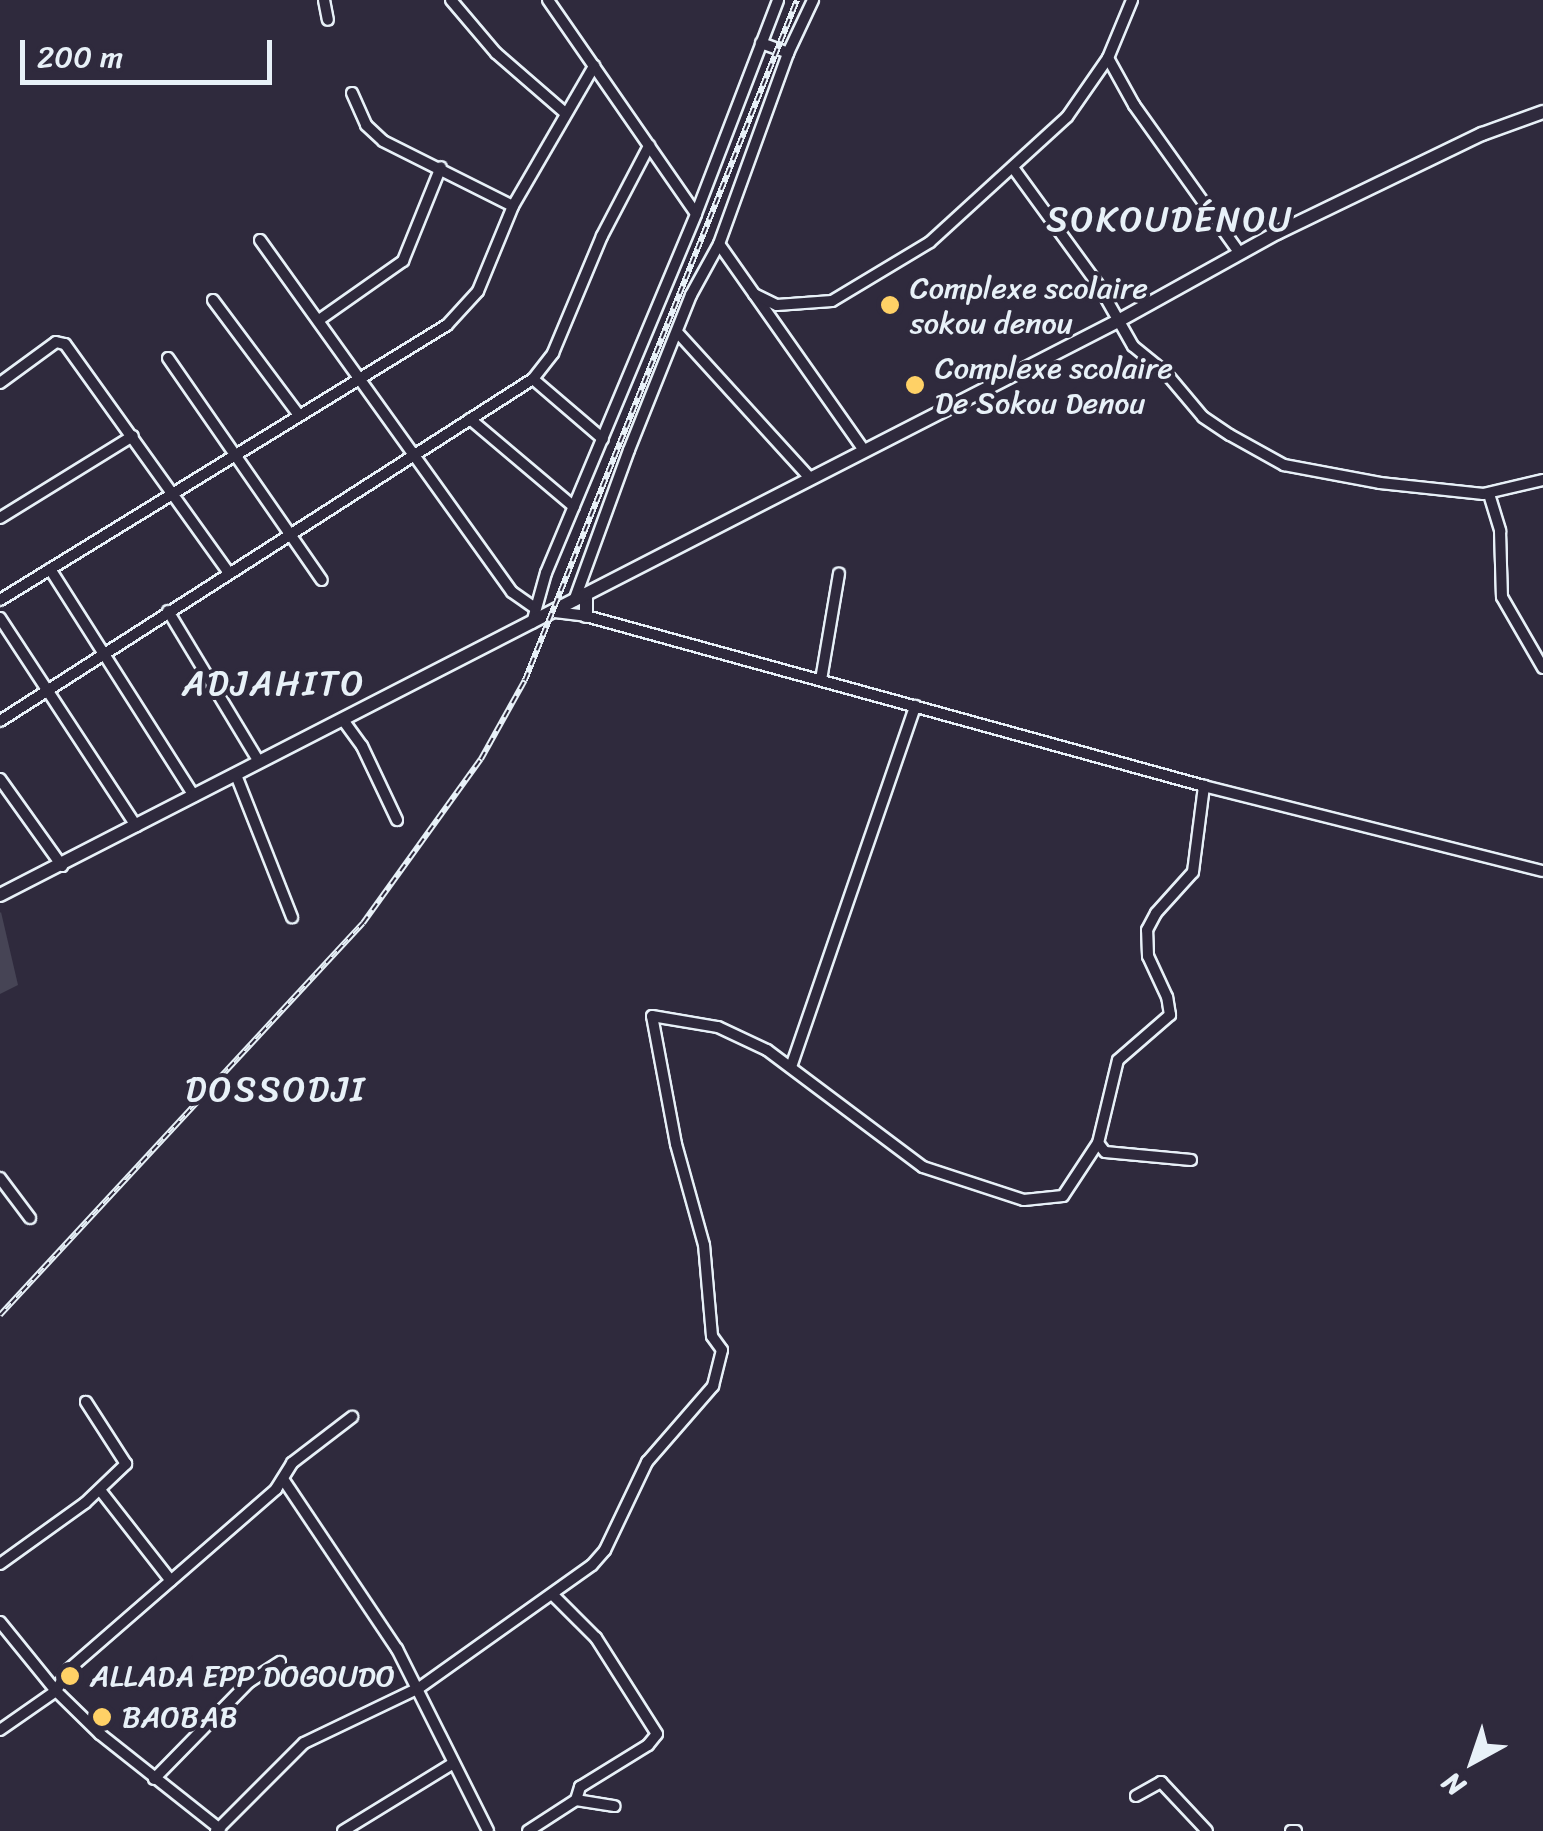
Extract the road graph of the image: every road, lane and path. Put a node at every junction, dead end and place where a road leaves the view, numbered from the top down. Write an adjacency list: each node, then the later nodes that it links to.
1 (324, 0): 7 (street)
2 (450, 0): 15 (street)
3 (548, 0): 11 (street)
4 (778, 0): 8 (street)
5 (813, 0): 9 (street)
6 (1132, 0): 10 (street)
7 (328, 20)
8 (761, 42): 9 (street); 21 (street)
9 (788, 52): 23 (street)
10 (1108, 58): 12 (street); 13 (street)
11 (594, 66): 15 (street); 17 (street)
12 (1099, 73): 13 (street); 19 (street)
13 (1114, 73): 24 (street)
14 (352, 94): 18 (street)
15 (564, 112): 20 (street)
16 (1543, 112): 24 (main road)
17 (649, 146): 21 (street); 32 (street)
18 (441, 166): 20 (street); 27 (street)
19 (1014, 169): 25 (street); 28 (street)
20 (513, 206): 31 (street)
21 (696, 214): 37 (street)
22 (260, 240): 27 (street)
23 (719, 244): 25 (street); 29 (street)
24 (1240, 252): 28 (main road)
25 (754, 294): 38 (street)
26 (213, 300): 34 (street)
27 (319, 320): 31 (street)
28 (1118, 321): 38 (main road); 44 (street)
29 (677, 332): 41 (street); 52 (street)
30 (168, 358): 40 (street)
31 (360, 378): 34 (street); 39 (street)
32 (533, 379): 35 (street); 37 (street)
33 (0, 383): 36 (street)
34 (298, 414): 40 (street)
35 (470, 419): 39 (street); 45 (street)
36 (133, 436): 43 (street); 46 (street)
37 (603, 439): 45 (street)
38 (864, 450): 41 (main road)
39 (414, 453): 47 (street); 54 (street)
40 (236, 455): 43 (street); 47 (street)
41 (810, 478): 52 (main road)
42 (1543, 480): 44 (street)
43 (175, 493): 48 (street); 49 (street)
44 (1489, 494): 61 (street)
45 (574, 507): 54 (street)
46 (0, 518)
47 (290, 532): 49 (street); 51 (street)
48 (50, 568): 53 (street); 60 (street)
49 (228, 572): 55 (street)
50 (839, 574): 62 (street)
51 (322, 580)
52 (580, 597): 56 (main road); 57 (main road)
53 (0, 600)
54 (534, 608): 59 (street)
55 (168, 611): 60 (street); 67 (street)
56 (555, 612): 57 (street); 59 (main road)
57 (586, 616): 62 (street)
58 (0, 618): 63 (street)
59 (532, 624): 65 (main road)
60 (103, 654): 63 (street); 71 (street)
61 (1543, 668)
62 (820, 680): 64 (street)
63 (46, 691): 66 (street); 73 (street)
64 (915, 706): 70 (street); 78 (street)
65 (343, 720): 67 (main road); 72 (street)
66 (0, 721)
67 (260, 762): 68 (main road)
68 (236, 775): 71 (main road); 77 (street)
69 (0, 779): 74 (street)
70 (1204, 786): 75 (street); 79 (street)
71 (194, 796): 73 (main road)
72 (397, 820)
73 (136, 826): 74 (main road)
74 (62, 866): 76 (main road)
75 (1543, 871)
76 (0, 895)
77 (292, 917)
78 (791, 1066): 79 (street); 89 (street)
79 (1098, 1143): 80 (street)
80 (1191, 1160)
81 (0, 1178): 82 (street)
82 (30, 1218)
83 (86, 1402): 86 (street)
84 (352, 1417): 85 (street)
85 (284, 1479): 88 (street); 92 (street)
86 (100, 1490): 87 (street); 88 (street)
87 (0, 1564)
88 (171, 1582): 93 (street)
89 (553, 1595): 92 (street); 98 (street)
90 (0, 1622): 93 (street)
91 (280, 1662): 96 (street)
92 (418, 1688): 95 (street); 100 (street)
93 (56, 1691): 94 (street); 96 (street)
94 (0, 1730)
95 (452, 1764): 101 (street); 102 (street)
96 (154, 1779): 100 (street)
97 (1136, 1796): 104 (street)
98 (576, 1800): 99 (street); 103 (street)
99 (615, 1806)
100 (220, 1830)
101 (343, 1831)
102 (488, 1831)
103 (528, 1831)
104 (1207, 1831)

